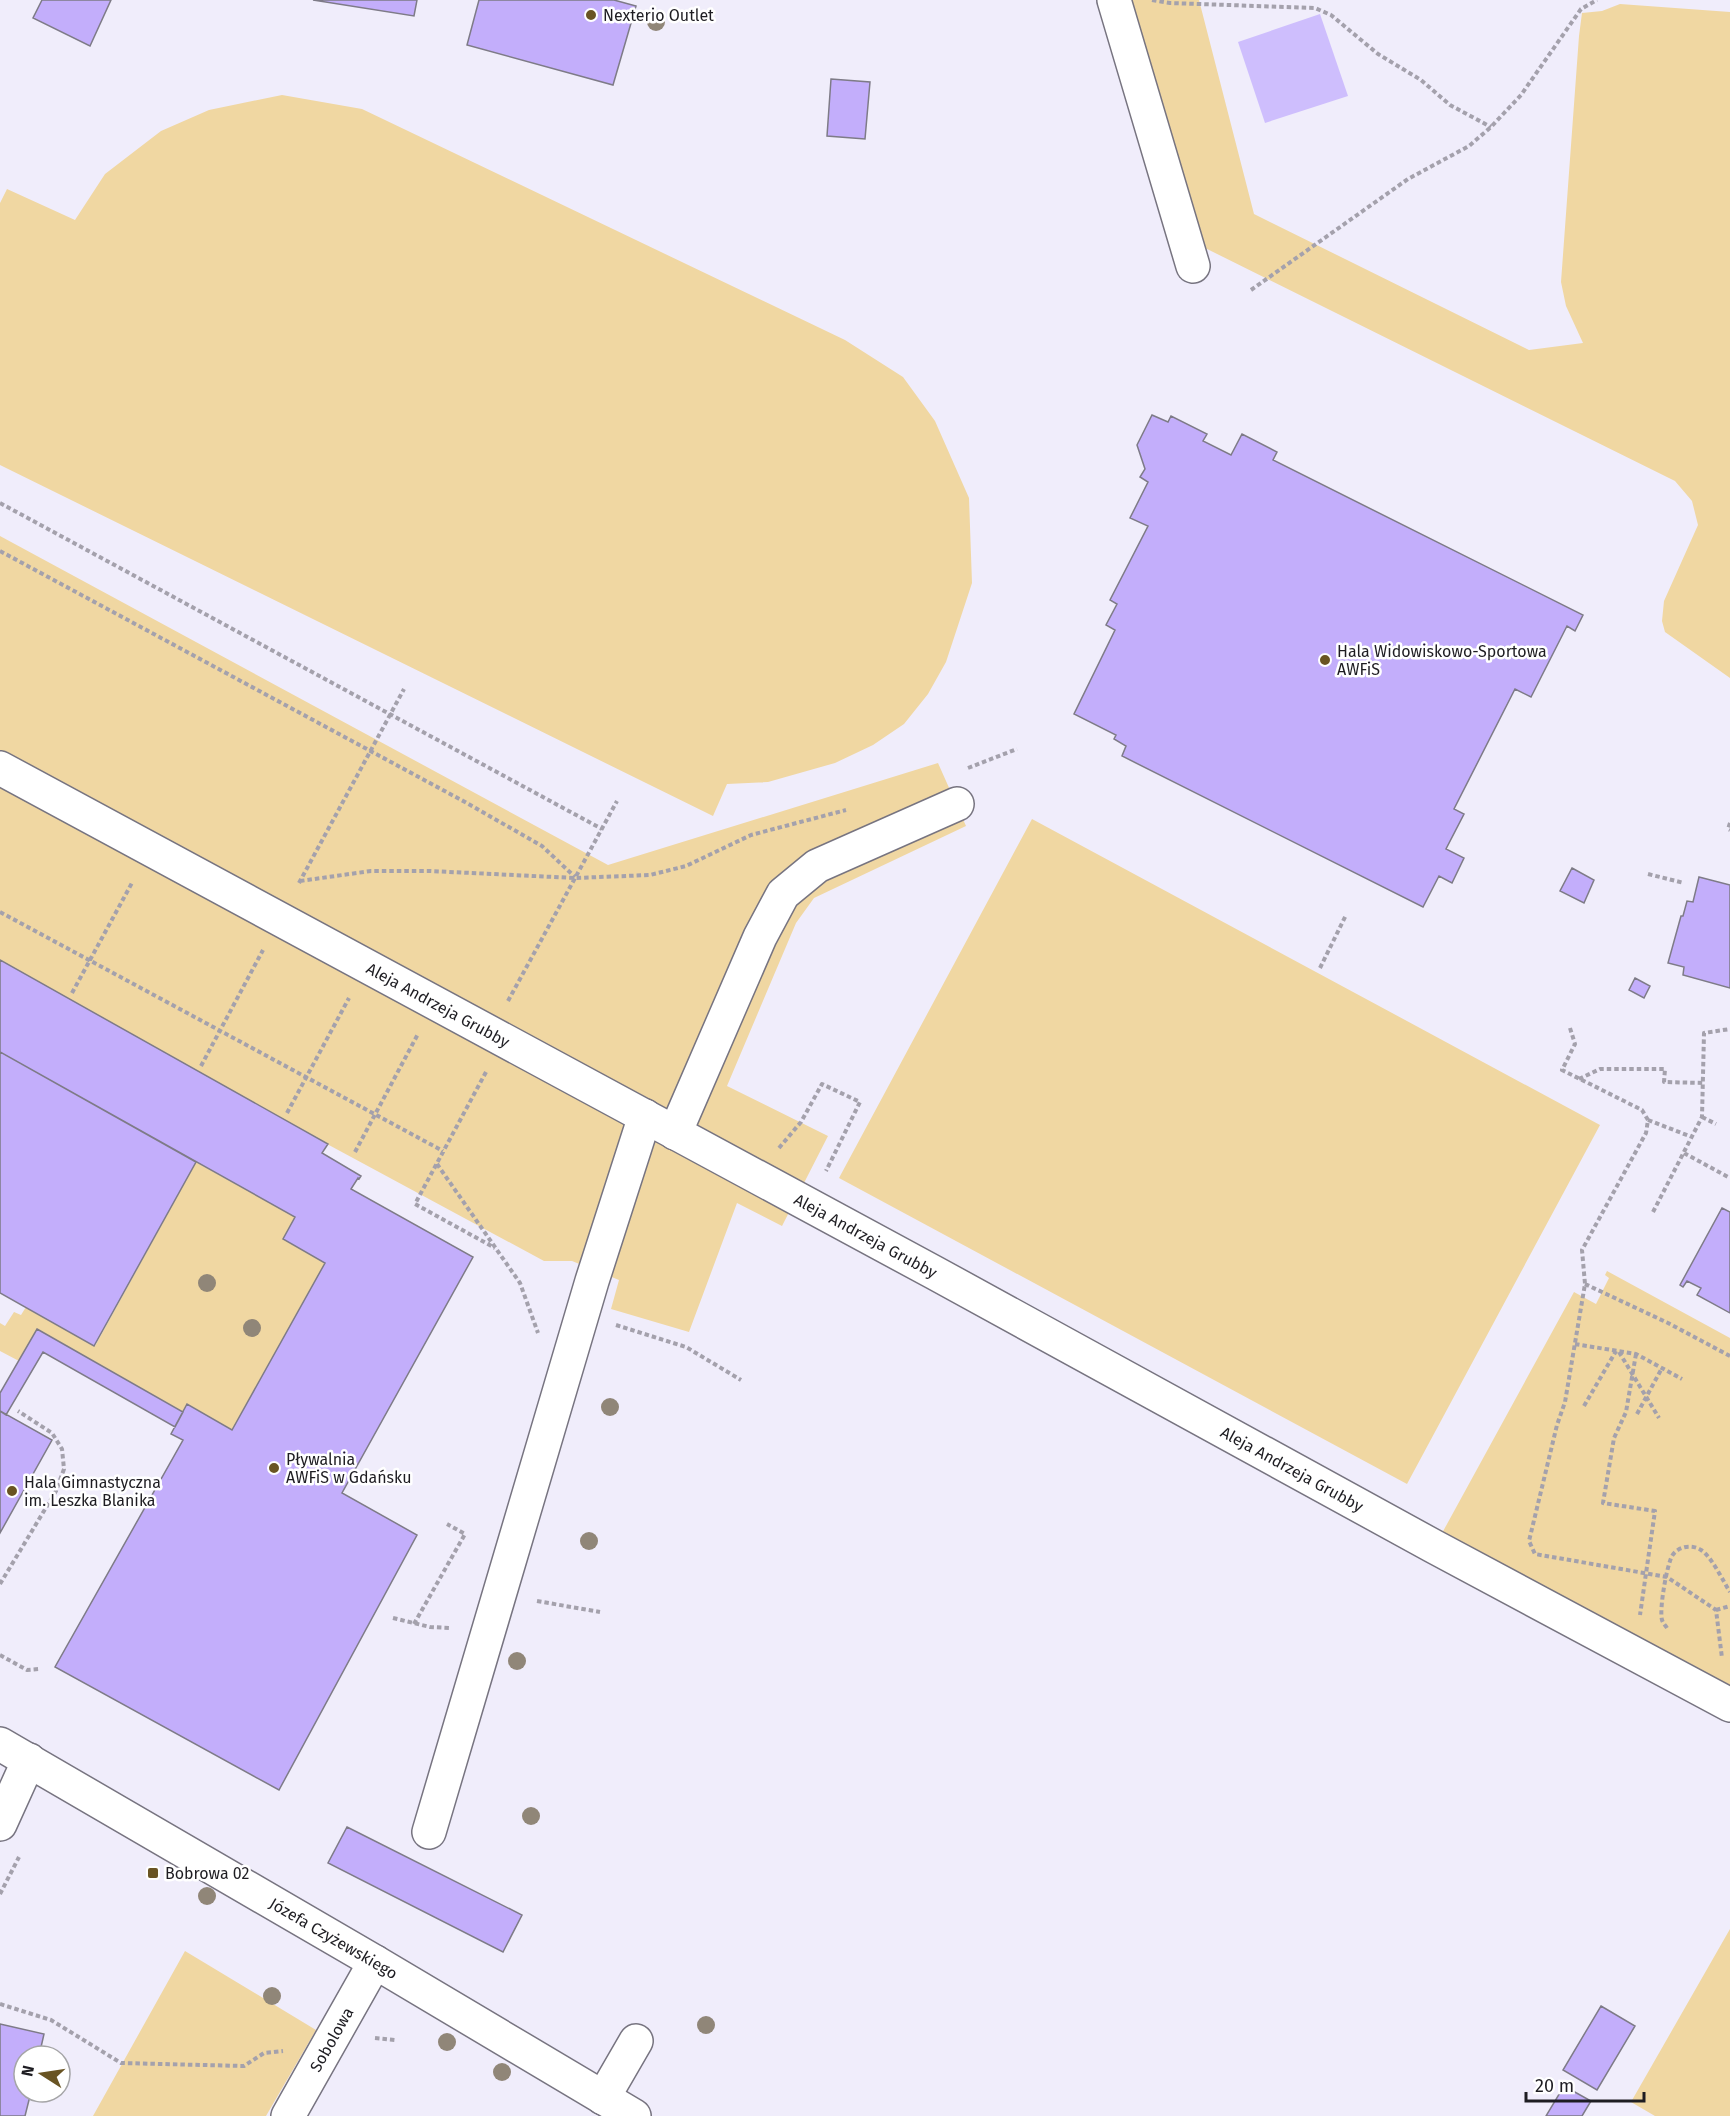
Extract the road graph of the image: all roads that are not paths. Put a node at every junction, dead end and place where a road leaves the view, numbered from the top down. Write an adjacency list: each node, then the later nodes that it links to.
1 (1114, 0): 2 (street)
2 (1193, 266)
3 (0, 768): 5 (street, Aleja Andrzeja Grubby)
4 (957, 804): 6 (street)
5 (645, 1116): 6 (street, Aleja Andrzeja Grubby); 11 (street)
6 (675, 1133): 7 (street, Aleja Andrzeja Grubby)
7 (1730, 1705)
8 (0, 1744): 9 (street, Józefa Czyżewskiego)
9 (28, 1760): 10 (street); 12 (street, Józefa Czyżewskiego)
10 (0, 1824)
11 (429, 1832)
12 (375, 1962): 14 (street, Józefa Czyżewskiego); 15 (street, Sobolowa)
13 (636, 2041): 14 (street)
14 (603, 2098): 16 (street, Józefa Czyżewskiego)
15 (288, 2116)
16 (634, 2116)

